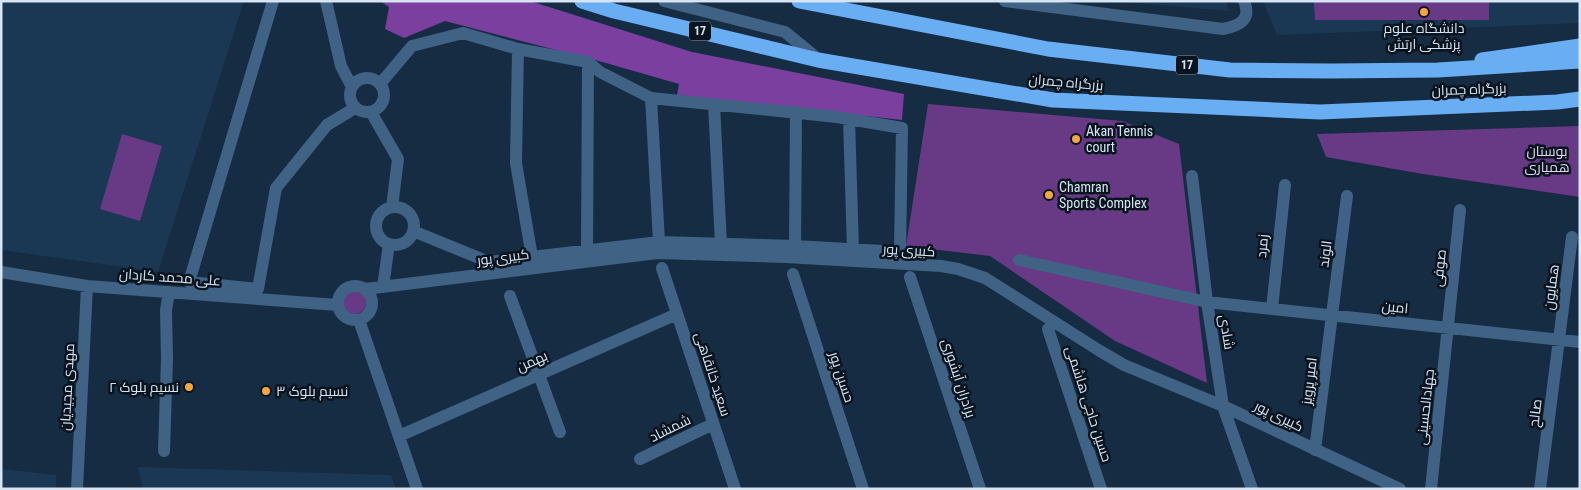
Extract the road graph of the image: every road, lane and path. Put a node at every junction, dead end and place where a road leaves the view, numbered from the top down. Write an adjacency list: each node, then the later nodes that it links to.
1 (273, 1): 20 (street)
2 (326, 1): 15 (street)
3 (582, 1): 10 (highway, بزرگراه چمران / 17)
4 (664, 1): 10 (street)
5 (799, 1): 13 (highway, بزرگراه چمران / 17)
6 (1005, 1): 7 (street)
7 (1244, 1)
8 (1580, 46): 13 (highway, بزرگراه چمران)
9 (518, 49): 12 (street); 14 (street); 38 (street)
10 (818, 60): 18 (highway, بزرگراه چمران / 17)
11 (1580, 61): 13 (highway, بزرگراه چمران / 17)
12 (588, 62): 16 (street); 36 (street)
13 (1468, 69)
14 (380, 84): 15 (street); 22 (street)
15 (352, 87): 20 (street)
16 (651, 98): 19 (street); 32 (street)
17 (1580, 99): 18 (highway, بزرگراه چمران / 17)
18 (1557, 102): 21 (highway, بزرگراه چمران)
19 (714, 104): 23 (street); 34 (street)
20 (355, 108): 22 (street)
21 (1580, 108)
22 (372, 112): 28 (street)
23 (796, 112): 24 (street); 35 (street)
24 (849, 119): 37 (street); 37 (street)
25 (1192, 176): 49 (street, شادی)
26 (1284, 185): 51 (street, زمرد)
27 (1347, 196): 53 (street, الوند)
28 (392, 207): 30 (street); 33 (street)
29 (1460, 210): 55 (street, صوفی)
30 (413, 231): 33 (street); 38 (street)
31 (1572, 237): 57 (street, همایون)
32 (659, 242): 34 (street); 36 (street)
33 (389, 244): 45 (street)
34 (721, 244): 35 (street)
35 (795, 246): 37 (street)
36 (587, 250): 38 (street)
37 (853, 250)
38 (532, 256)
39 (1019, 260): 49 (street, امین)
40 (662, 268): 52 (street, سعید خانقاهی)
41 (1, 272): 44 (street, علی محمد کاردان)
42 (793, 274): 72 (street, حسین پور)
43 (910, 276): 73 (street, برادران آبشوری)
44 (87, 286): 47 (street, علی محمد کاردان); 69 (street, مهدی مجیدیان)
45 (382, 287): 46 (street, کبیری پور); 60 (street, کبیری پور)
46 (365, 289): 50 (street); 54 (street)
47 (169, 292): 50 (street, علی محمد کاردان); 65 (street)
48 (510, 296): 59 (street)
49 (1207, 302): 51 (street, امین); 60 (street, شادی)
50 (337, 305): 54 (street)
51 (1272, 309): 53 (street, امین)
52 (677, 314): 59 (street, بهمن); 61 (street, سعید خانقاهی)
53 (1332, 316): 55 (street, امین); 64 (street, امیر پرویز)
54 (359, 320): 63 (street)
55 (1448, 328): 57 (street, امین); 77 (street, جهادالحسینی)
56 (1048, 329): 68 (street, حسین حاجی هاشمی)
57 (1559, 340): 58 (street, امین); 78 (street, صالح)
58 (1580, 342)
59 (538, 375): 62 (street); 63 (street, بهمن)
60 (1223, 406): 64 (street, کبیری پور); 74 (street, شادی)
61 (714, 424): 66 (street, شمشاد); 71 (street, سعید خانقاهی)
62 (560, 432)
63 (399, 436): 70 (street)
64 (1315, 450): 67 (street, کبیری پور)
65 (164, 451)
66 (640, 459)
67 (1366, 473): 75 (street); 76 (street, کبیری پور)
68 (1099, 488)
69 (77, 489)
70 (416, 489)
71 (735, 489)
72 (863, 489)
73 (980, 489)
74 (1252, 489)
75 (1371, 489)
76 (1400, 489)
77 (1431, 489)
78 (1540, 489)

